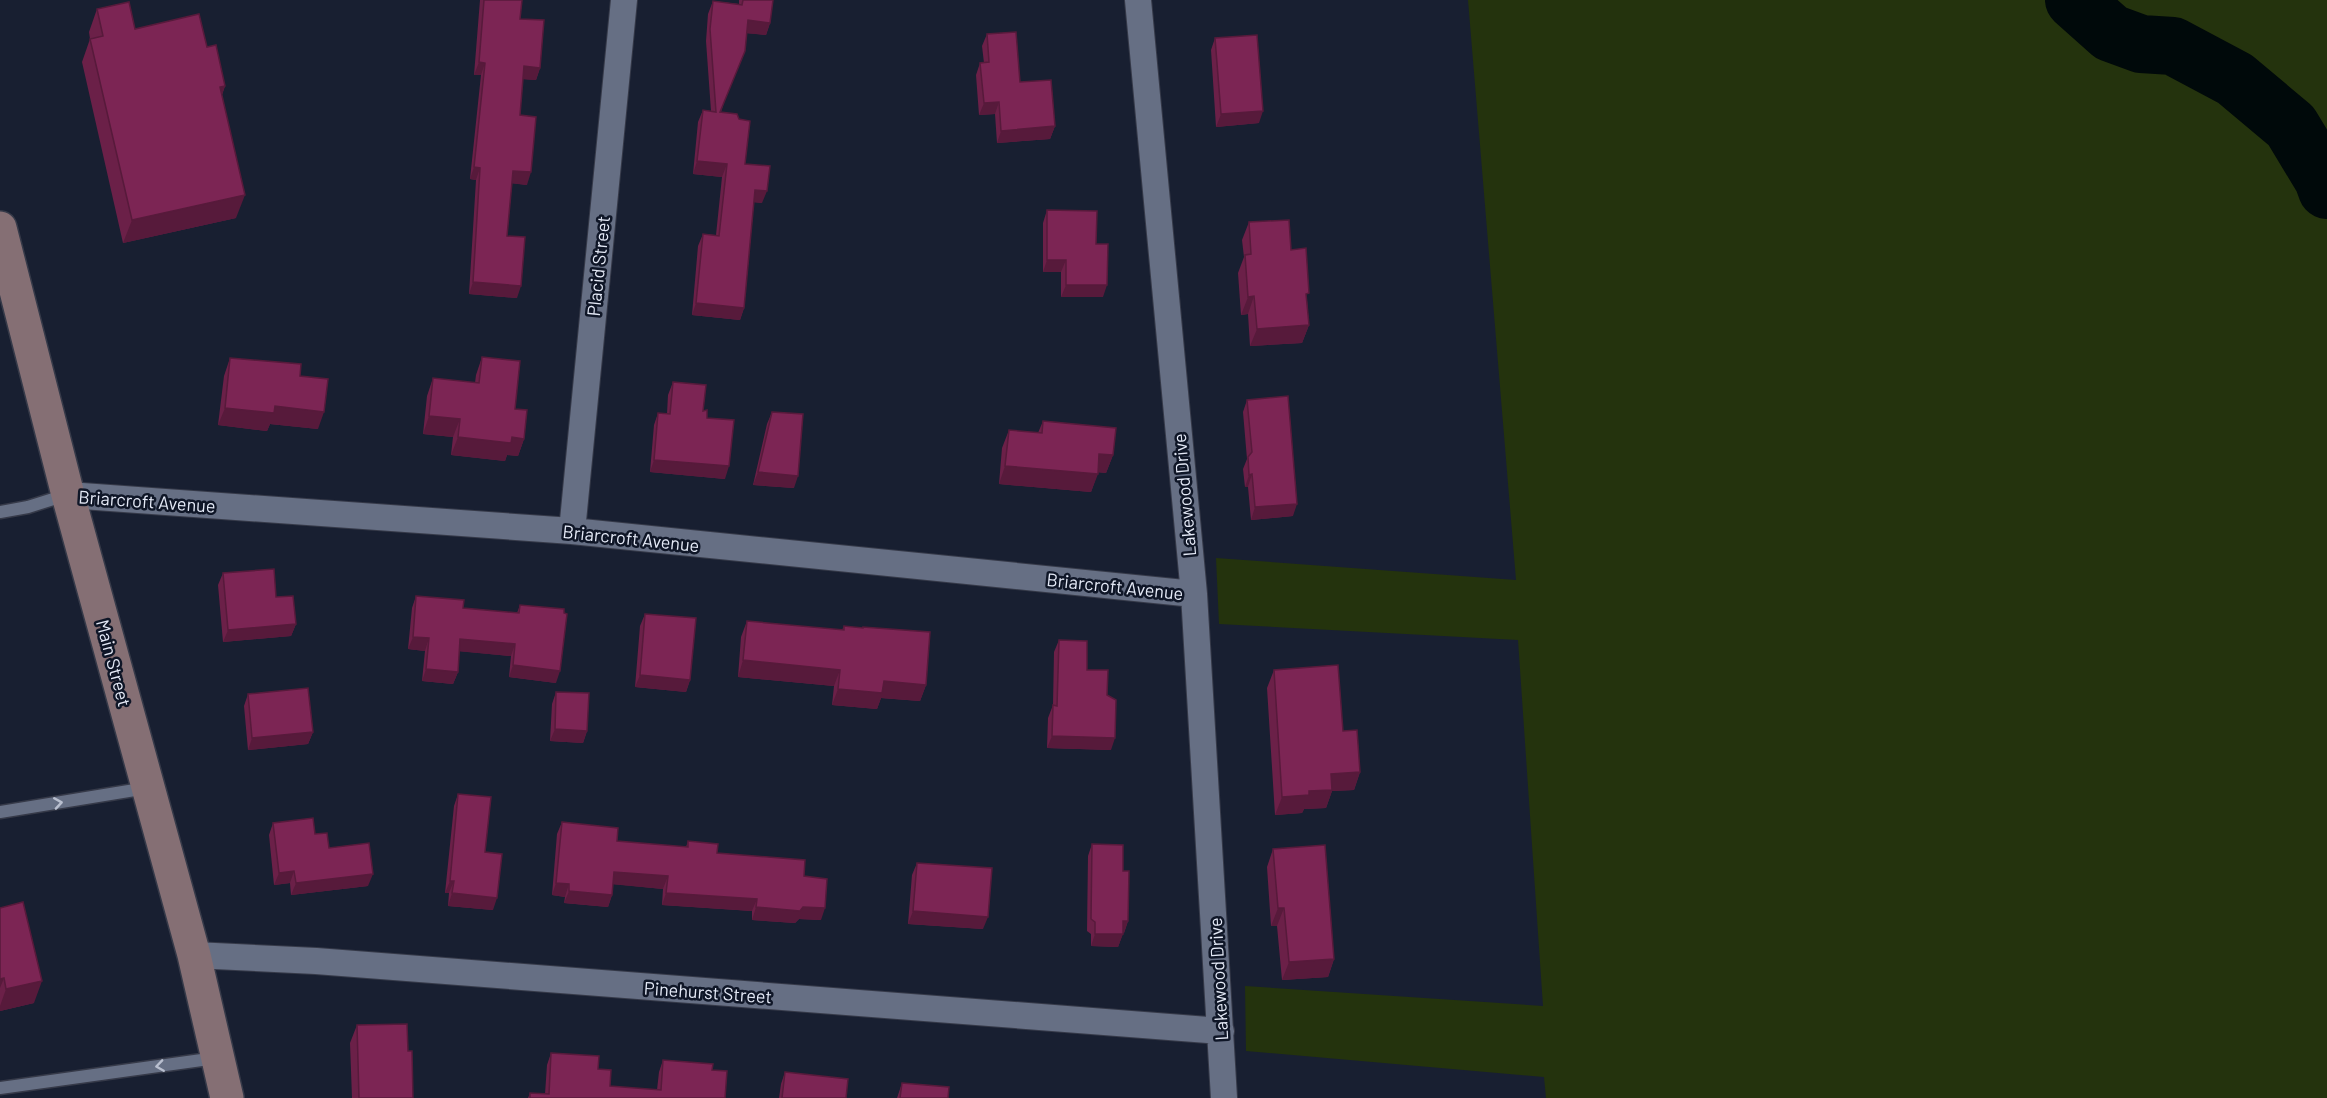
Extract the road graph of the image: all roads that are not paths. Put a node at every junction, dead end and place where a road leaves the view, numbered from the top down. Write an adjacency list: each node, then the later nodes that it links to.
1 (624, 0): 6 (street, Placid Street)
2 (1138, 0): 7 (street, Lakewood Drive)
3 (0, 228): 4 (main road, Main Street)
4 (68, 495): 5 (lane); 6 (street, Briarcroft Avenue); 8 (main road, Main Street)
5 (0, 512)
6 (572, 531): 7 (street, Briarcroft Avenue)
7 (1194, 594): 11 (street, Lakewood Drive)
8 (148, 788): 9 (lane, one-way to 8); 10 (main road, Main Street)
9 (0, 812)
10 (194, 955): 11 (street, Pinehurst Street); 12 (main road, Main Street)
11 (1221, 1031): 15 (street, Lakewood Drive)
12 (218, 1058): 13 (lane, one-way to 13); 14 (main road, Main Street)
13 (0, 1088)
14 (226, 1098)
15 (1224, 1098)

